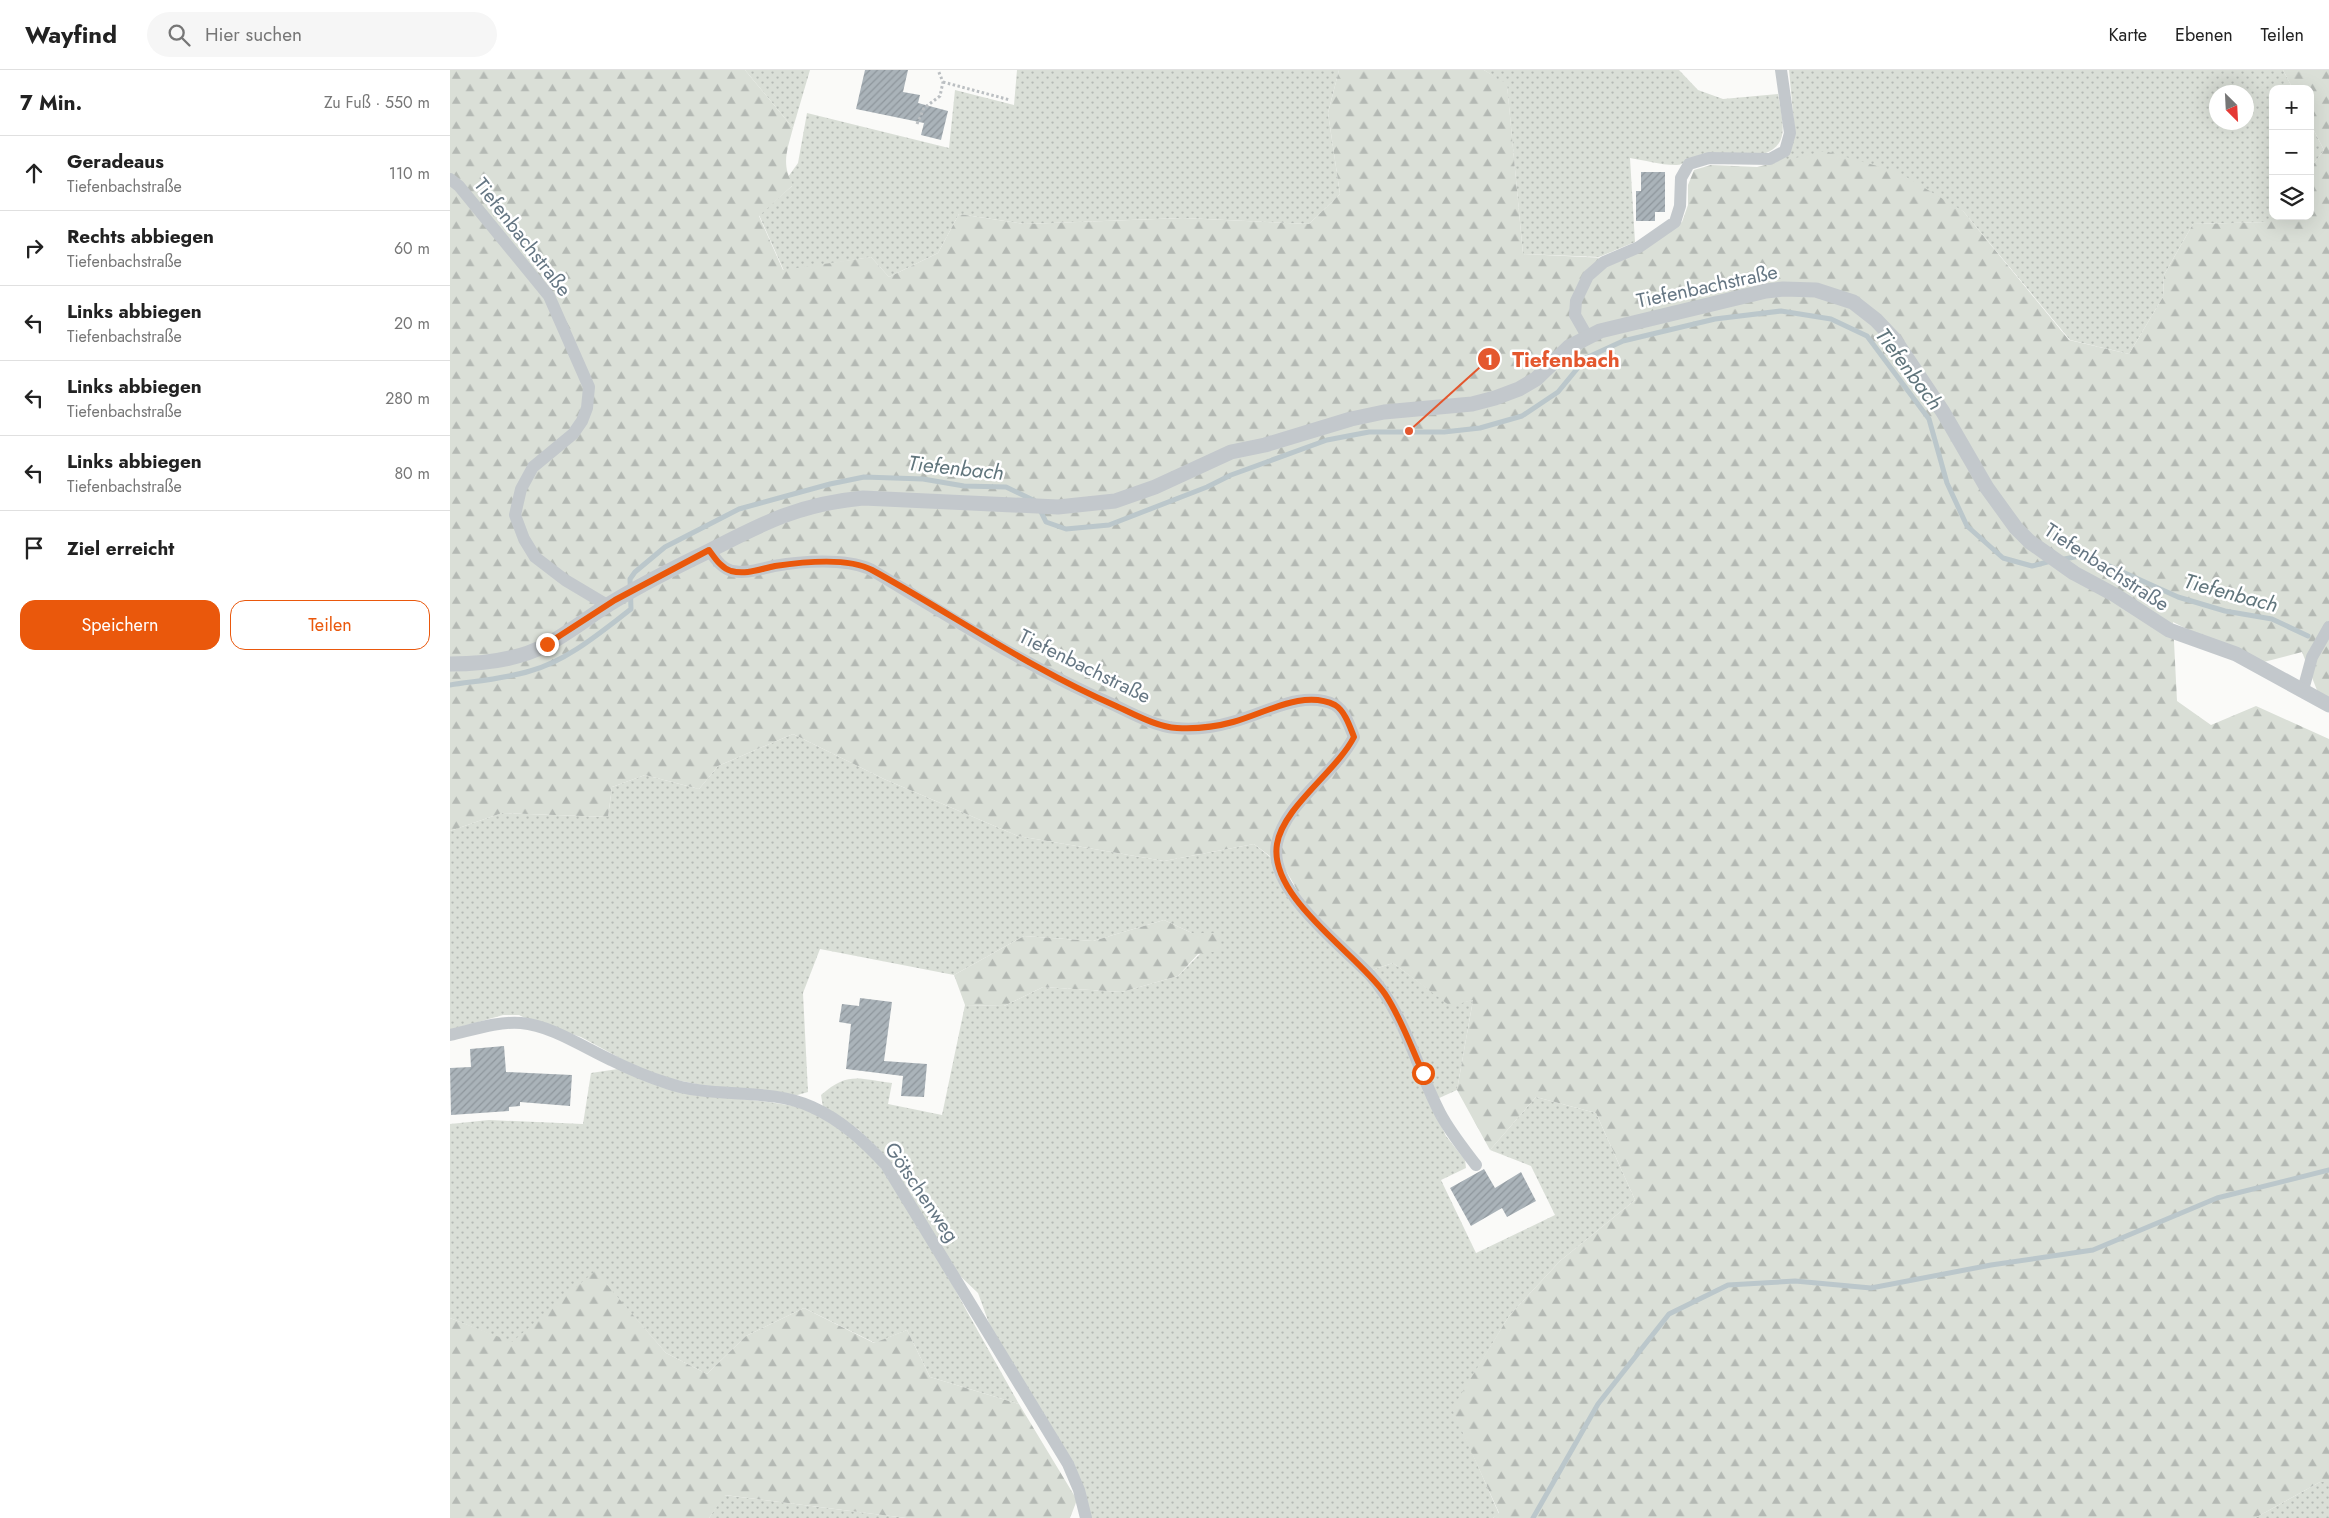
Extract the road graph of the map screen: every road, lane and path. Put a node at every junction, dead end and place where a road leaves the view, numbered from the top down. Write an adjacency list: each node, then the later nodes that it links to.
1 (938, 70): 3 (path)
2 (1781, 70): 7 (street)
3 (943, 82): 4 (path); 5 (path)
4 (1010, 100)
5 (917, 124)
6 (450, 179): 9 (street, Tiefenbachstraße)
7 (1587, 336): 8 (street, Tiefenbachstraße); 12 (street, Tiefenbachstraße)
8 (709, 550): 9 (street, Tiefenbachstraße); 15 (street, Tiefenbachstraße)
9 (611, 603): 11 (street, Tiefenbachstraße)
10 (2329, 627): 12 (street)
11 (450, 664)
12 (2303, 690): 13 (street, Tiefenbachstraße)
13 (2329, 705)
14 (450, 1035): 16 (street, Götschenweg)
15 (1476, 1165)
16 (1086, 1518)

